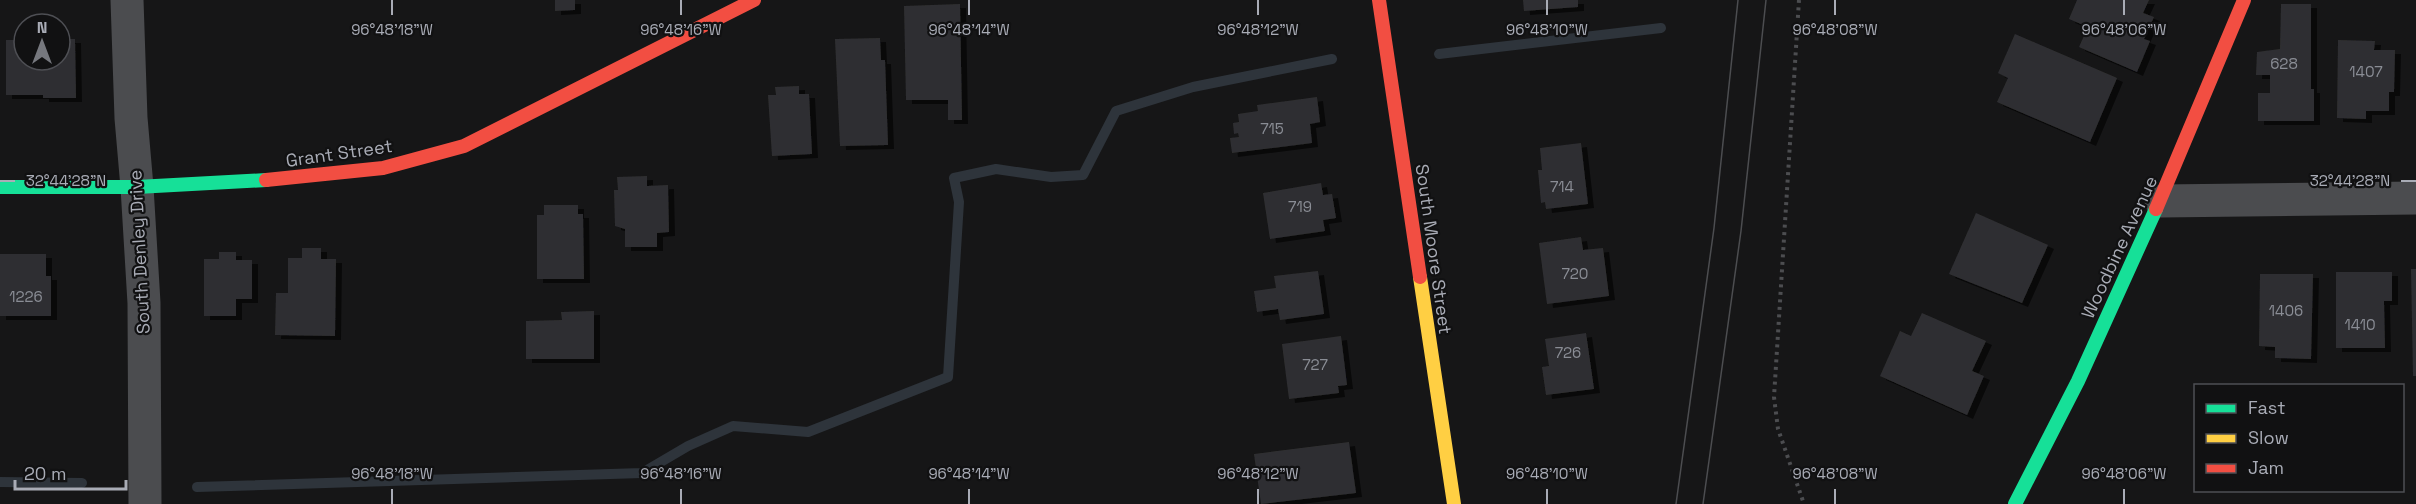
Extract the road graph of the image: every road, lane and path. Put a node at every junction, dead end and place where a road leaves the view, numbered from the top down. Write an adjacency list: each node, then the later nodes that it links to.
1 (127, 0): 7 (street, South Denley Drive)
2 (754, 0): 7 (street, Grant Street)
3 (1379, 0): 11 (street, South Moore Street)
4 (1799, 0): 12 (path)
5 (2244, 0): 9 (street, Woodbine Avenue)
6 (0, 187): 7 (street, Grant Street)
7 (137, 187): 10 (street, South Denley Drive)
8 (2416, 198): 9 (street)
9 (2161, 201): 13 (street, Woodbine Avenue)
10 (145, 504)
11 (1454, 504)
12 (1804, 504)
13 (2015, 504)

